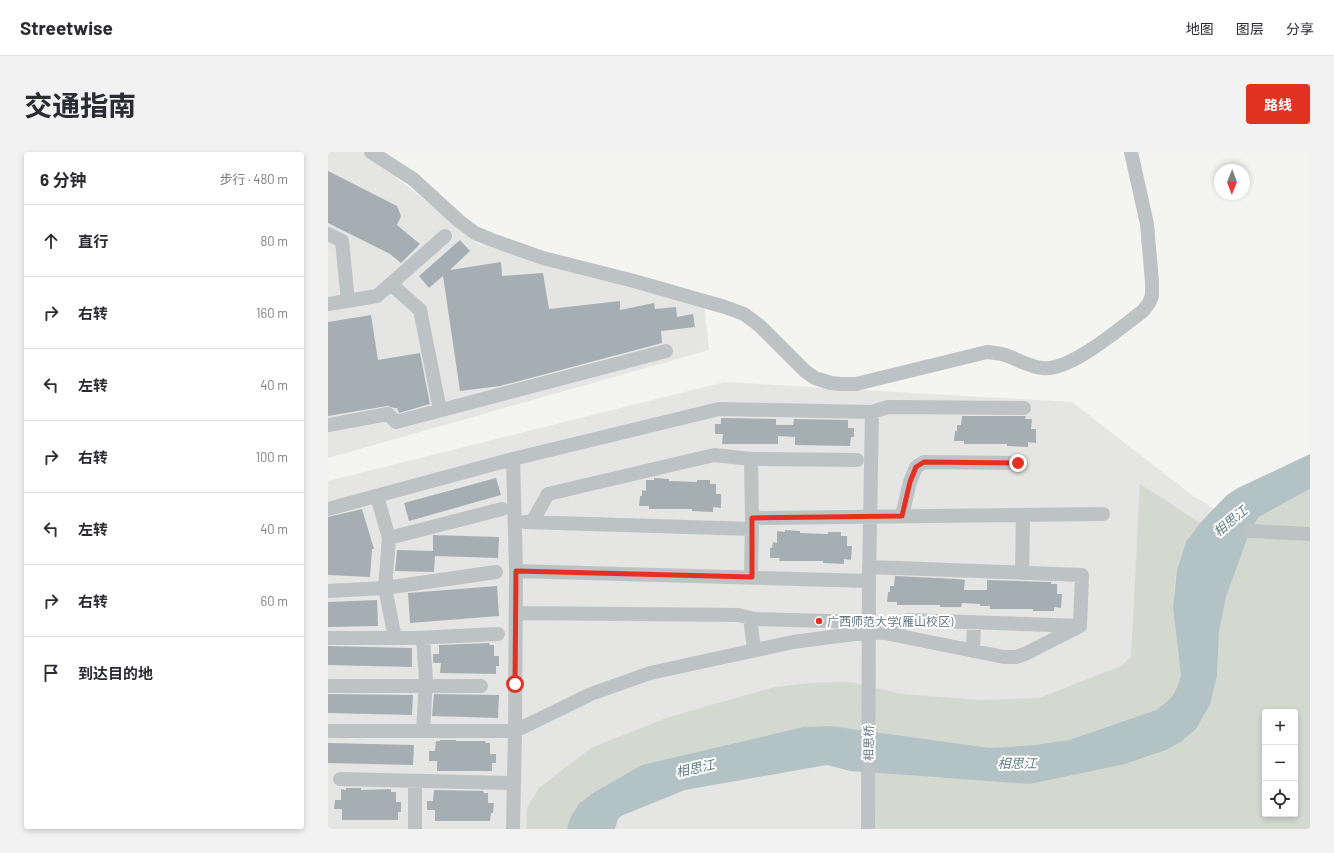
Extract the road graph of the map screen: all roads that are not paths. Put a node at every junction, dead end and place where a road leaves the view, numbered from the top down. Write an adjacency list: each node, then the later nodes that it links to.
1 (371, 152): 2 (street)
2 (1131, 152)
3 (328, 234): 6 (street)
4 (445, 236): 5 (street)
5 (391, 284): 6 (street); 10 (street)
6 (348, 301): 7 (street)
7 (328, 304)
8 (666, 351): 10 (street)
9 (1024, 408): 11 (street)
10 (440, 410): 12 (street)
11 (872, 412): 14 (street); 22 (street, 相思桥)
12 (328, 425)
13 (751, 458): 15 (street); 25 (street); 26 (street)
14 (513, 459): 17 (street); 24 (street)
15 (857, 460)
16 (1018, 463): 23 (street)
17 (377, 496): 18 (street); 29 (street)
18 (328, 509)
19 (502, 509): 29 (street)
20 (1103, 514): 21 (street)
21 (1023, 515): 23 (street); 32 (street)
22 (870, 516): 23 (street); 26 (street); 33 (street, 相思桥)
23 (902, 516)
24 (515, 522): 25 (street); 30 (street)
25 (532, 522): 26 (street)
26 (752, 524): 34 (street)
27 (1250, 531): 28 (street)
28 (1310, 534)
29 (389, 538): 35 (street)
30 (516, 571): 34 (street); 37 (street)
31 (496, 572): 35 (street)
32 (1022, 572): 33 (street); 40 (street)
33 (869, 574): 34 (street); 41 (street, 相思桥)
34 (752, 577)
35 (385, 588): 36 (street); 45 (street)
36 (328, 591)
37 (516, 613): 38 (street); 54 (street)
38 (750, 618): 41 (street); 47 (street)
39 (974, 622): 40 (street); 42 (street); 48 (street)
40 (1080, 626): 48 (street)
41 (869, 627): 42 (street); 47 (street); 60 (street, 相思桥)
42 (885, 633): 48 (street)
43 (498, 634): 46 (street)
44 (328, 638): 45 (street)
45 (395, 638): 46 (street)
46 (423, 638): 50 (street)
47 (754, 650): 54 (street)
48 (973, 650)
49 (330, 686): 50 (street)
50 (426, 686): 51 (street); 53 (street)
51 (480, 686)
52 (328, 731): 53 (street)
53 (423, 731): 54 (street)
54 (515, 731): 57 (street)
55 (340, 779): 56 (street)
56 (415, 781): 57 (street); 58 (street)
57 (514, 783): 59 (street)
58 (415, 829)
59 (513, 829)
60 (868, 829)

